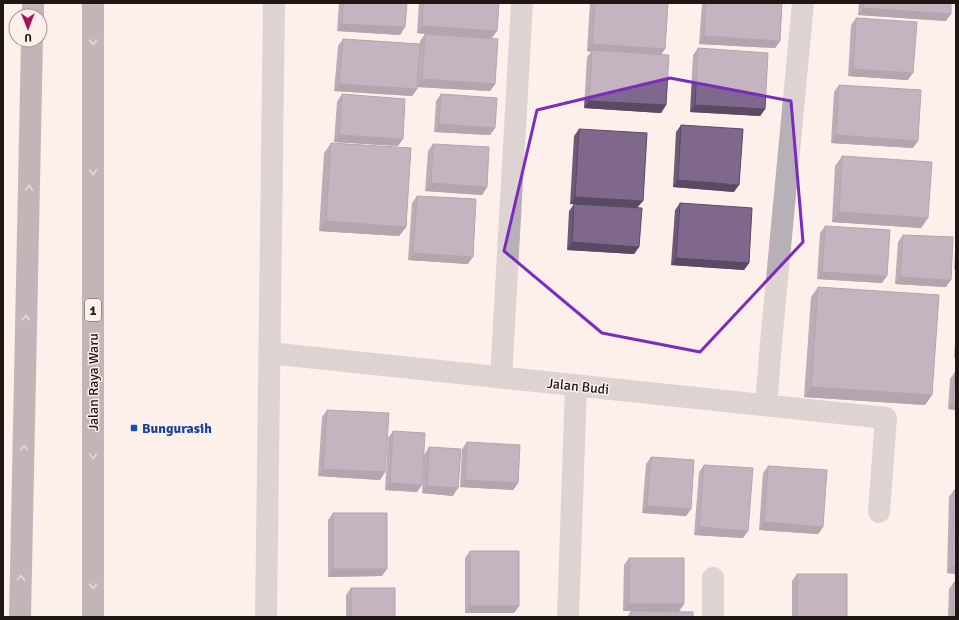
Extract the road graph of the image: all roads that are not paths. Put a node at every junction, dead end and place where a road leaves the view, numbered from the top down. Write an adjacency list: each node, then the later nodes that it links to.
1 (93, 3): 13 (highway, Jalan Raya Waru / 1, one-way to 13)
2 (274, 3): 6 (street)
3 (522, 3): 7 (street)
4 (803, 3): 9 (street)
5 (32, 48): 12 (highway, one-way to 5)
6 (269, 353): 7 (street, Jalan Budi); 14 (street)
7 (501, 378): 8 (street, Jalan Budi)
8 (576, 386): 9 (street, Jalan Budi); 15 (street)
9 (766, 405): 10 (street, Jalan Budi)
10 (879, 512)
11 (713, 578): 16 (street)
12 (20, 617)
13 (93, 617)
14 (266, 617)
15 (568, 617)
16 (713, 617)

